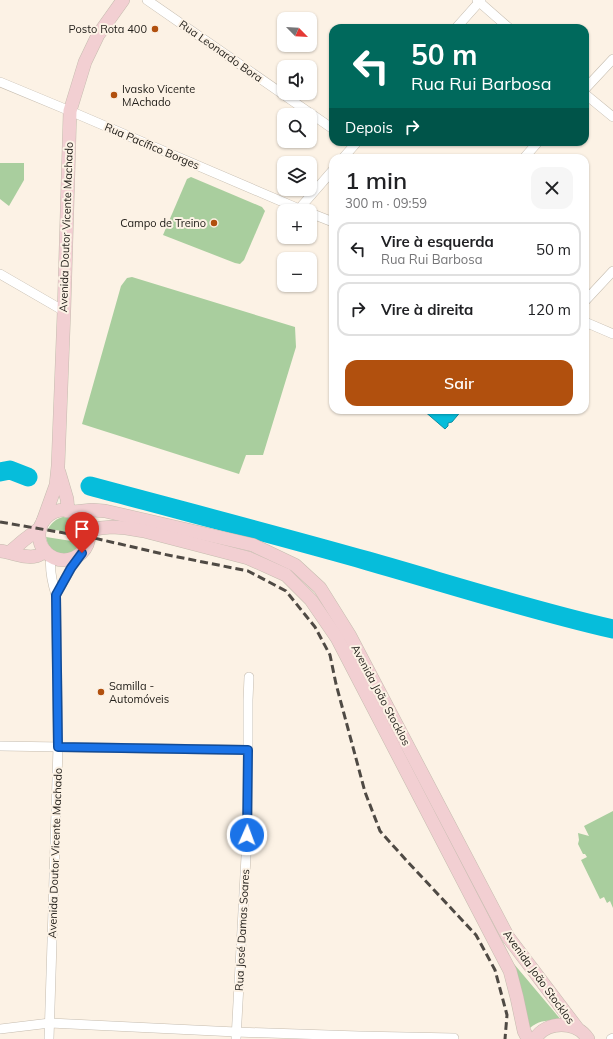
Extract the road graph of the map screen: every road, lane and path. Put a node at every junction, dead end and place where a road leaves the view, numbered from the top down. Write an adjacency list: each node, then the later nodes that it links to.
1 (123, 0): 10 (main road, Avenida Doutor Vicente Machado)
2 (148, 0): 12 (street, Rua Leonardo Bora)
3 (479, 1): 4 (street); 5 (street)
4 (459, 24)
5 (505, 24)
6 (613, 59): 8 (street)
7 (0, 82): 10 (street, Rua Pacífico Borges)
8 (589, 85)
9 (589, 97): 11 (street)
10 (70, 111): 18 (street, Rua Pacífico Borges); 25 (main road, Avenida Doutor Vicente Machado)
11 (613, 117)
12 (329, 126)
13 (353, 146): 15 (street)
14 (534, 146): 16 (street)
15 (346, 154)
16 (528, 154)
17 (329, 175): 19 (street)
18 (287, 204)
19 (306, 204)
20 (317, 216): 21 (street)
21 (329, 220)
22 (613, 271): 24 (street)
23 (0, 274): 25 (street)
24 (589, 297)
25 (64, 311): 28 (main road, Avenida Doutor Vicente Machado)
26 (589, 324): 27 (street)
27 (613, 334)
28 (58, 466): 29 (main road, Avenida Doutor Vicente Machado); 30 (main road, Avenida Doutor Vicente Machado)
29 (70, 511): 30 (main road); 31 (main road); 41 (main road, Avenida João Stocklos)
30 (42, 525): 32 (main road); 34 (main road)
31 (89, 534): 33 (main road); 46 (main road, Avenida João Stocklos)
32 (5, 551): 34 (main road)
33 (82, 553): 34 (main road); 35 (street, Avenida Doutor Vicente Machado)
34 (48, 554): 35 (street, Avenida Doutor Vicente Machado)
35 (56, 595): 38 (street, Avenida Doutor Vicente Machado)
36 (249, 678): 39 (street, Rua José Damas Soares)
37 (0, 746): 38 (street)
38 (58, 747): 39 (street); 40 (street, Avenida Doutor Vicente Machado)
39 (248, 750): 43 (street, Rua José Damas Soares)
40 (50, 1023): 42 (street); 43 (street); 45 (street, Avenida Doutor Vicente Machado)
41 (577, 1028): 47 (main road, Avenida João Stocklos); 48 (main road, Avenida João Stocklos)
42 (0, 1029)
43 (236, 1036): 44 (street)
44 (454, 1038)
45 (49, 1039)
46 (528, 1039)
47 (535, 1039)
48 (588, 1039)

